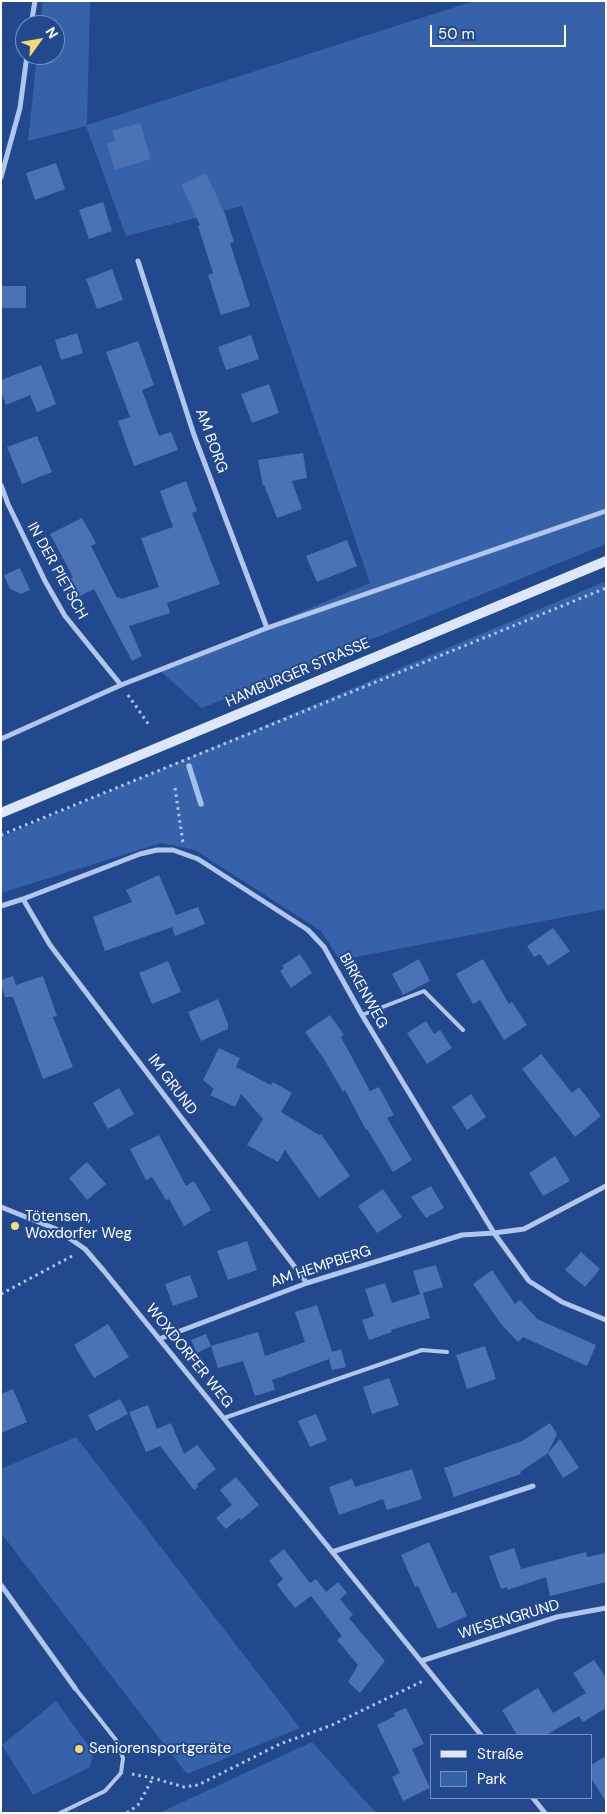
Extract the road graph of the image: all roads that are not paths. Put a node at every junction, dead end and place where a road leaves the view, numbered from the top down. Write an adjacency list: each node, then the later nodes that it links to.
1 (34, 1): 2 (street)
2 (32, 15)
3 (26, 65): 4 (street)
4 (1, 177)
5 (138, 261): 9 (street, AM BORG)
6 (1, 485): 10 (street, IN DER PIETSCH)
7 (606, 511): 9 (street)
8 (606, 561): 12 (main road, HAMBURGER STRASSE)
9 (266, 628): 10 (street)
10 (121, 686): 11 (street)
11 (1, 739)
12 (1, 813)
13 (23, 900): 14 (street, BIRKENWEG); 15 (street, BIRKENWEG); 20 (street, IM GRUND)
14 (1, 906)
15 (362, 1016): 16 (lane); 19 (street, BIRKENWEG)
16 (463, 1030)
17 (606, 1186): 19 (street, AM HEMPBERG)
18 (1, 1207): 22 (street, WOXDORFER WEG)
19 (494, 1233): 20 (street, AM HEMPBERG); 21 (street, BIRKENWEG)
20 (307, 1283): 22 (street, AM HEMPBERG)
21 (606, 1320)
22 (159, 1339): 24 (street, WOXDORFER WEG)
23 (447, 1352): 24 (lane)
24 (224, 1418): 26 (street, WOXDORFER WEG)
25 (533, 1486): 26 (street)
26 (332, 1552): 29 (street, WOXDORFER WEG)
27 (1, 1585): 30 (street)
28 (606, 1608): 29 (street, WIESENGRUND)
29 (421, 1661): 31 (street, WOXDORFER WEG)
30 (76, 1688): 33 (lane)
31 (480, 1734)
32 (533, 1799): 34 (street)
33 (60, 1813)
34 (545, 1813)

